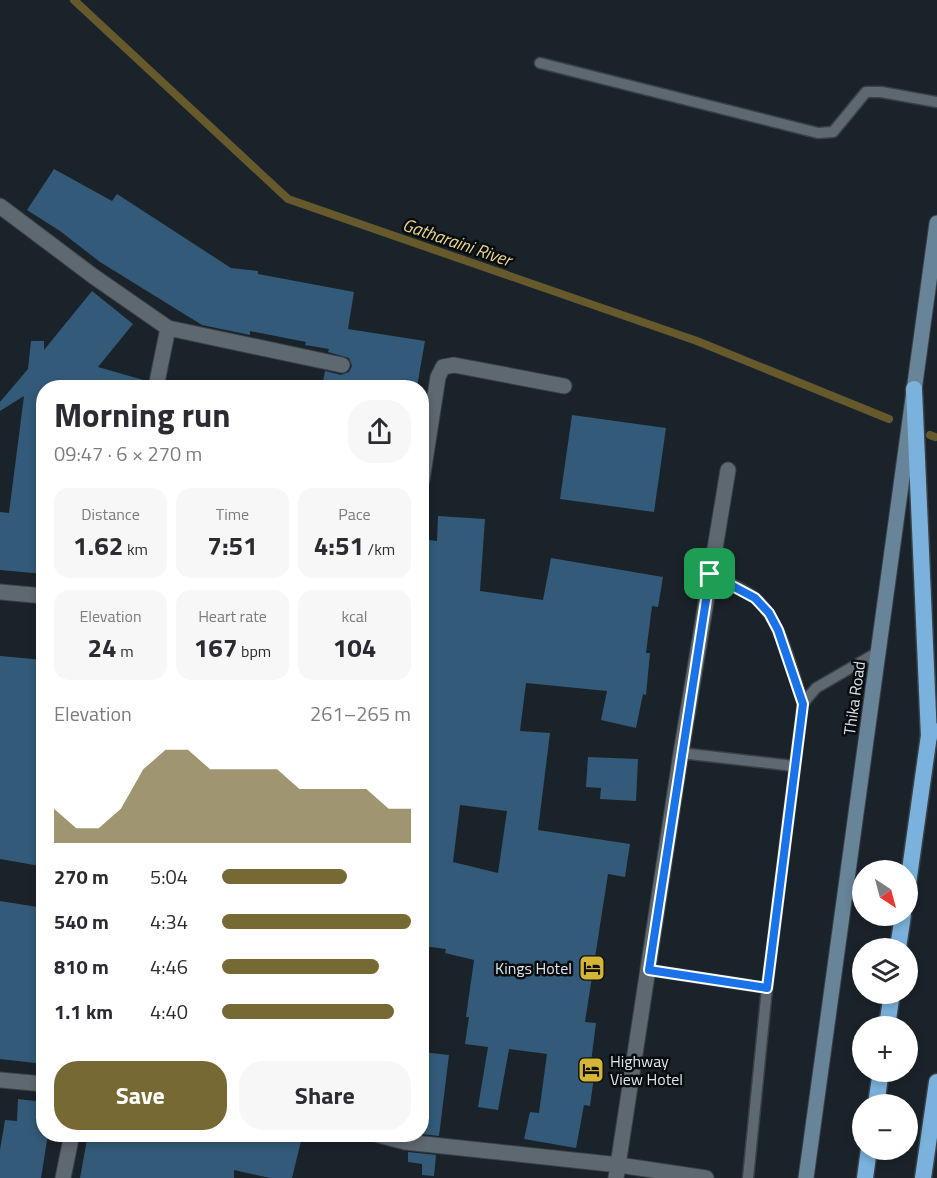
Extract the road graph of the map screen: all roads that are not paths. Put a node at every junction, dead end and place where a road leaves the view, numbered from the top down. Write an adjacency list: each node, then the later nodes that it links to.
1 (540, 63): 2 (lane)
2 (937, 102)
3 (0, 206): 5 (street)
4 (937, 223): 9 (main road, Thika Road)
5 (168, 328): 6 (street); 7 (street)
6 (342, 365)
7 (157, 380)
8 (564, 386): 10 (street)
9 (914, 389): 15 (main road, Thika Road); 18 (highway)
10 (429, 435)
11 (728, 470): 12 (street)
12 (710, 574): 17 (lane); 19 (street)
13 (0, 592): 14 (street)
14 (36, 595)
15 (878, 652): 17 (lane); 34 (main road, Thika Road)
16 (937, 681): 18 (highway)
17 (803, 704): 20 (lane)
18 (929, 737): 21 (highway)
19 (681, 753): 20 (lane); 22 (street)
20 (794, 766): 23 (lane)
21 (911, 860)
22 (649, 970): 23 (lane); 30 (street)
23 (767, 988): 33 (lane)
24 (0, 1080): 26 (street)
25 (937, 1082): 36 (highway)
26 (36, 1083)
27 (70, 1142): 31 (street)
28 (405, 1142): 30 (street)
29 (867, 1160): 35 (highway)
30 (618, 1171): 32 (street)
31 (63, 1178)
32 (706, 1178)
33 (748, 1178)
34 (806, 1178)
35 (865, 1178)
36 (923, 1178)

